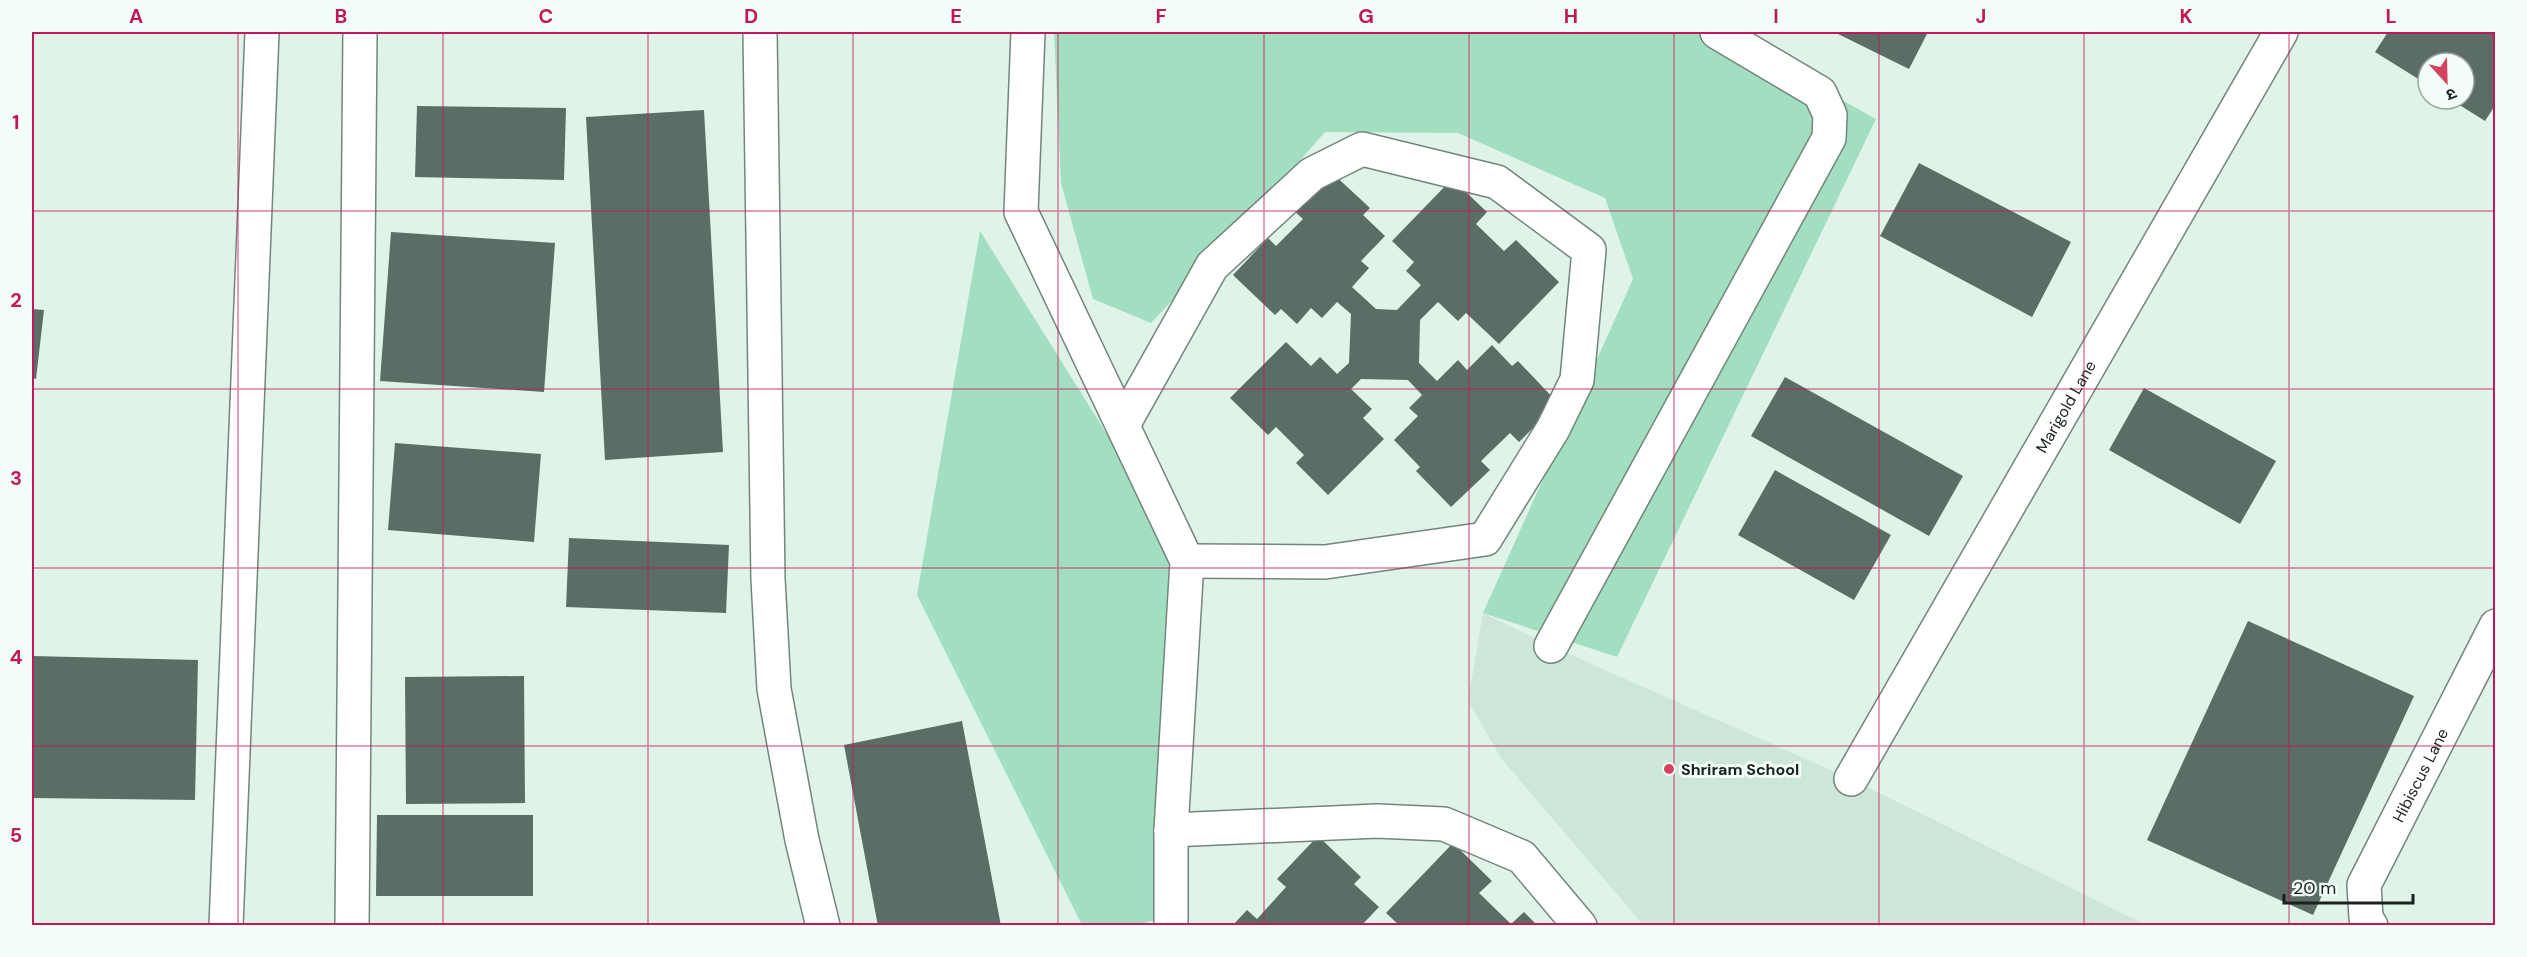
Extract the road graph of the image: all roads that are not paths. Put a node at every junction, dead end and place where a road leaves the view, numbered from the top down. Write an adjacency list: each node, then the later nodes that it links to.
1 (262, 32): 13 (street)
2 (360, 32): 14 (street)
3 (760, 32): 15 (street)
4 (1028, 32): 7 (street)
5 (1717, 32): 10 (street)
6 (2281, 32): 11 (street, Marigold Lane)
7 (1123, 424): 8 (street); 8 (street)
8 (1187, 561): 12 (street)
9 (2496, 626): 18 (street, Hibiscus Lane)
10 (1551, 646)
11 (1851, 779)
12 (1171, 830): 16 (street); 17 (street)
13 (226, 926)
14 (352, 926)
15 (823, 926)
16 (1171, 926)
17 (1580, 926)
18 (2371, 926)

